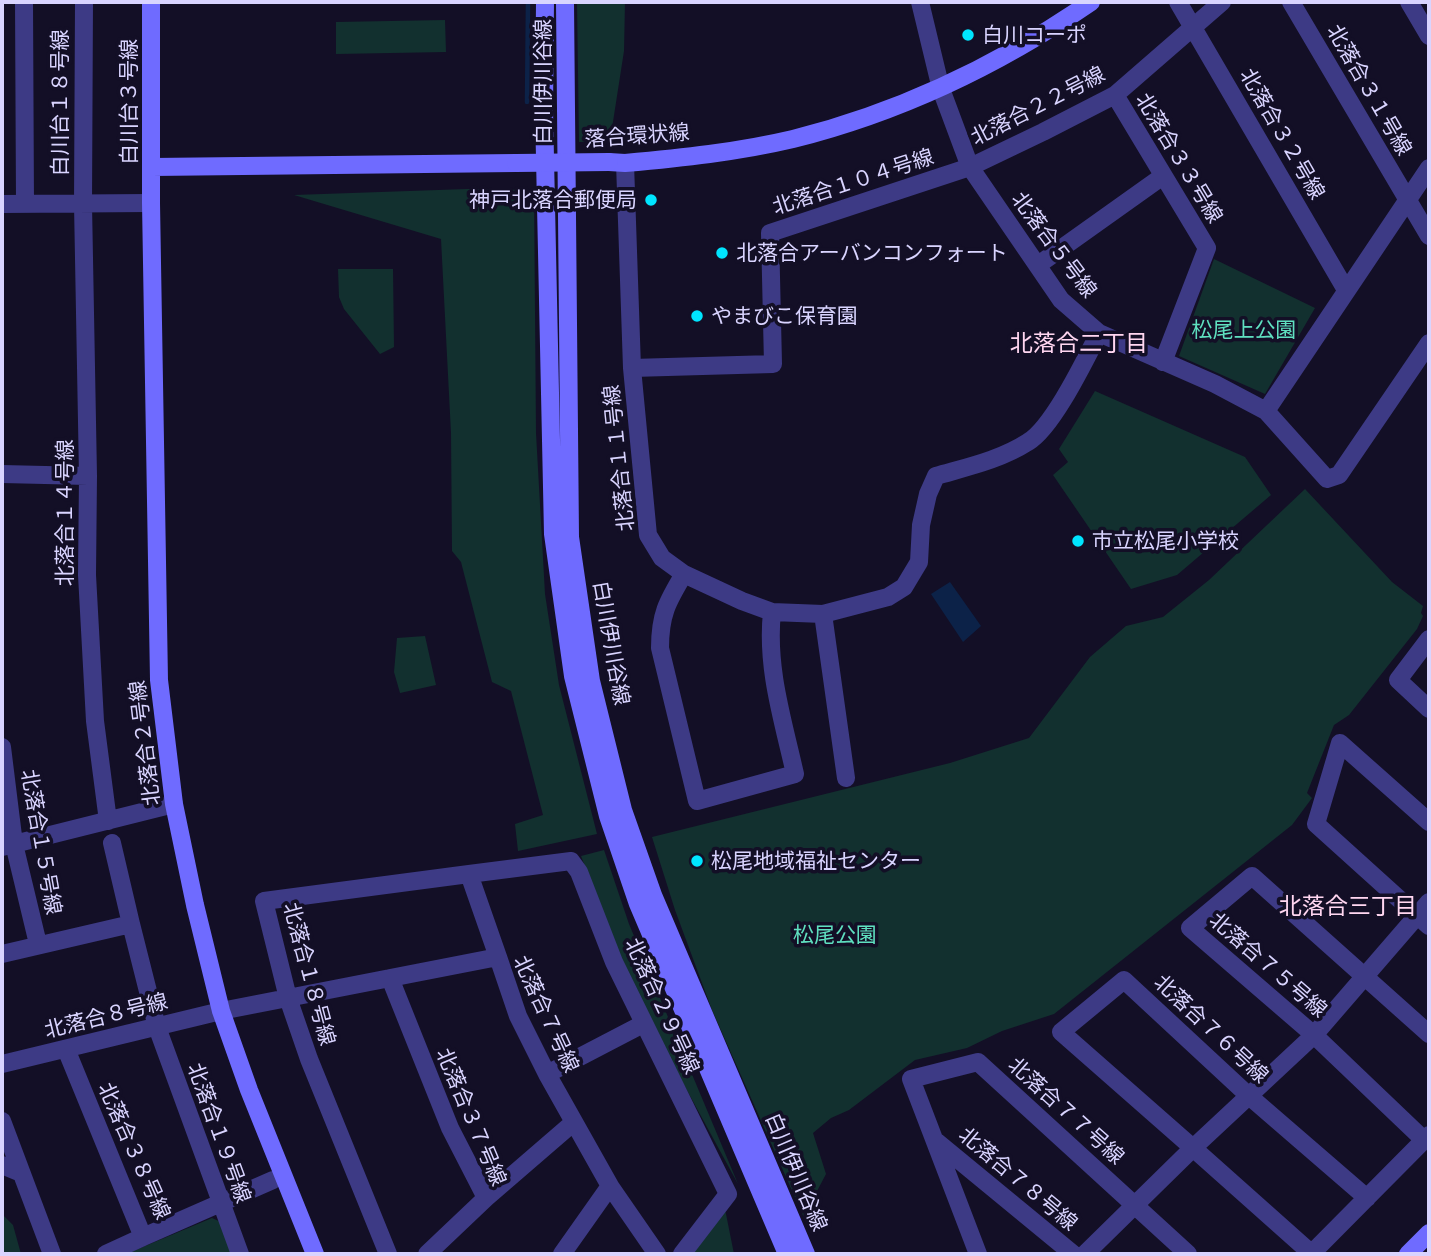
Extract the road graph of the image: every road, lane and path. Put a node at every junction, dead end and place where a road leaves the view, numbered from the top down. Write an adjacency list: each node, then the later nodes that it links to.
1 (24, 2): 24 (street)
2 (84, 2): 25 (street, 白川台１８号線)
3 (151, 2): 17 (street, 白川台３号線)
4 (545, 2): 90 (street, 白川伊川谷線)
5 (565, 2): 91 (street, 白川伊川谷線)
6 (920, 2): 14 (street, 北落合５号線)
7 (1091, 2): 14 (street, 落合環状線)
8 (1178, 2): 12 (street, 北落合３２号線)
9 (1222, 2): 12 (street, 北落合２２号線)
10 (1291, 2): 21 (street, 北落合３１号線)
11 (1409, 2): 13 (street)
12 (1195, 28): 15 (street, 北落合２２号線); 28 (street, 北落合３２号線)
13 (1429, 36)
14 (941, 89): 16 (street, 落合環状線); 18 (street, 北落合５号線)
15 (1115, 95): 18 (street, 北落合２２号線); 20 (street, 北落合３３号線)
16 (617, 163): 17 (street, 落合環状線, bridge); 32 (street, 北落合１１号線)
17 (152, 167): 22 (street, 白川台３号線)
18 (970, 167): 27 (street, 北落合５号線); 32 (street, 北落合１０４号線)
19 (1429, 168): 21 (street)
20 (1163, 176): 27 (street); 31 (street, 北落合３３号線)
21 (1407, 201): 26 (street, 北落合３１号線); 28 (street)
22 (151, 203): 25 (street); 43 (street, 北落合２号線)
23 (2, 204): 24 (street)
24 (25, 204): 25 (street)
25 (83, 204): 35 (street, 北落合１４号線)
26 (1429, 236)
27 (1038, 265): 29 (street, 北落合５号線)
28 (1346, 290): 33 (street)
29 (1099, 333): 31 (street, 北落合５号線); 38 (street, 北落合１１号線)
30 (1429, 343): 33 (street)
31 (1163, 362): 33 (street, 北落合５号線)
32 (632, 368): 36 (street, 北落合１１号線)
33 (1266, 411)
34 (2, 474): 35 (street)
35 (88, 476): 44 (street, 北落合１４号線)
36 (684, 574): 37 (street, 北落合１１号線); 37 (street)
37 (772, 612): 38 (street, 北落合１１号線)
38 (823, 614): 42 (street)
39 (1429, 639): 40 (street)
40 (1429, 709)
41 (2, 747): 47 (street, 北落合１５号線)
42 (846, 778)
43 (174, 804): 44 (street); 57 (street, 北落合２号線)
44 (108, 821): 47 (street)
45 (1429, 822): 49 (street)
46 (112, 843): 50 (street, 北落合１９号線)
47 (8, 846): 51 (street, 北落合１５号線)
48 (469, 874): 53 (street); 56 (street, 北落合１８号線); 58 (street, 北落合２９号線)
49 (1426, 915): 54 (street)
50 (131, 924): 51 (street); 59 (street, 北落合１９号線)
51 (38, 944): 52 (street)
52 (2, 954)
53 (498, 957): 55 (street, 北落合７号線); 64 (street, 北落合７号線)
54 (1366, 977): 60 (street, 北落合７５号線); 61 (street); 61 (street, 北落合７５号線)
55 (390, 978): 56 (street, 北落合７号線); 75 (street, 北落合３７号線)
56 (288, 998): 57 (street, 北落合７号線); 85 (street, 北落合１８号線)
57 (221, 1011): 59 (street, 北落合８号線); 84 (street, 北落合２号線)
58 (643, 1024): 64 (street); 89 (street, 北落合２９号線)
59 (157, 1027): 62 (street, 北落合８号線); 77 (street, 北落合１９号線)
60 (1429, 1034)
61 (1314, 1035): 65 (street); 68 (street, 北落合７５号線)
62 (66, 1049): 63 (street, 北落合８号線); 80 (street, 北落合３８号線)
63 (2, 1065)
64 (547, 1074): 67 (street, 北落合７号線)
65 (1249, 1096): 70 (street); 70 (street, 北落合７６号線); 76 (street, 北落合７６号線)
66 (2, 1121): 72 (street)
67 (574, 1122): 74 (street, 北落合７号線); 75 (street)
68 (1427, 1138): 76 (street)
69 (934, 1140): 78 (street, 北落合７７号線); 92 (street, 北落合７７号線); 93 (street, 北落合７８号線)
70 (1193, 1148): 78 (street); 96 (street)
71 (2, 1166): 72 (street)
72 (21, 1173): 81 (street)
73 (273, 1180): 77 (street, 北落合３８号線)
74 (610, 1186): 87 (street); 88 (street)
75 (486, 1198): 86 (street, 北落合３７号線)
76 (1367, 1198): 96 (street)
77 (220, 1202): 80 (street, 北落合３８号線); 83 (street, 北落合１９号線)
78 (1136, 1206): 94 (street); 95 (street, 北落合７７号線)
79 (1429, 1233): 97 (street)
80 (144, 1237): 82 (street)
81 (52, 1254)
82 (106, 1254)
83 (240, 1254)
84 (315, 1254)
85 (388, 1254)
86 (427, 1254)
87 (562, 1254)
88 (657, 1254)
89 (682, 1254)
90 (787, 1254)
91 (806, 1254)
92 (978, 1254)
93 (1073, 1254)
94 (1085, 1254)
95 (1188, 1254)
96 (1311, 1254)
97 (1408, 1254)

